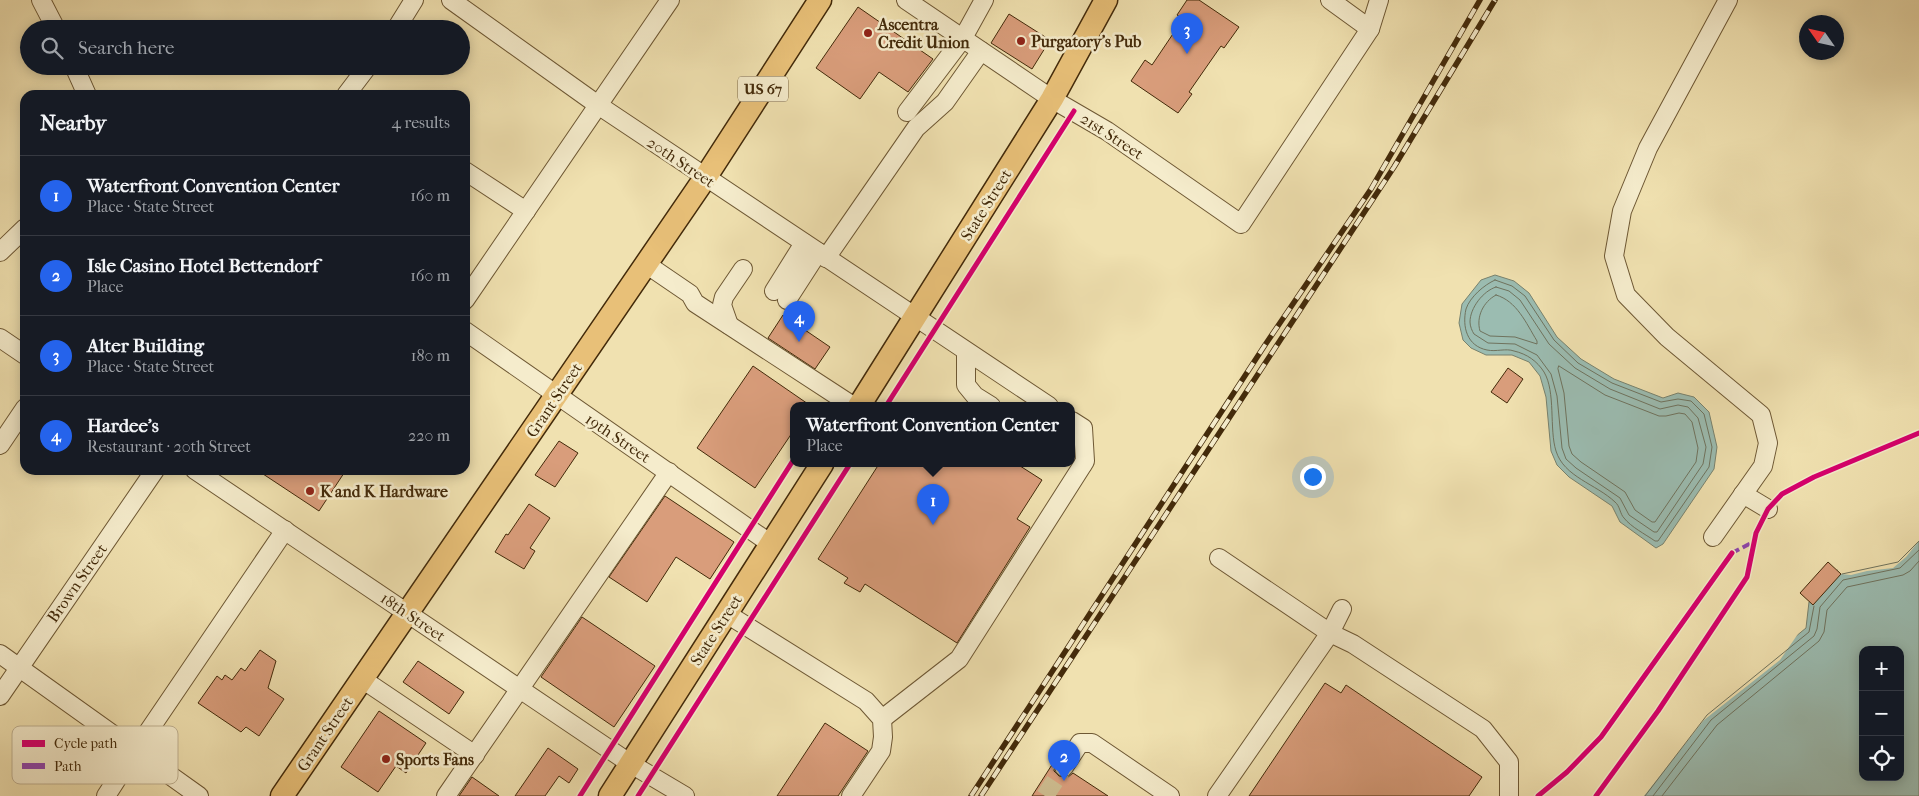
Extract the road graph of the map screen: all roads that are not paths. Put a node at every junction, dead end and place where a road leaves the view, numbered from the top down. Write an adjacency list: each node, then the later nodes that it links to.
1 (41, 0): 12 (street)
2 (414, 0): 13 (street)
3 (451, 0): 22 (street, 20th Street)
4 (670, 0): 22 (street)
5 (820, 0): 25 (main road, Grant Street / US 67)
6 (906, 0): 15 (street, 21st Street)
7 (984, 0): 15 (street)
8 (1106, 0): 21 (main road, State Street)
9 (1330, 0): 14 (street)
10 (1379, 0): 14 (street)
11 (1728, 0): 54 (street)
12 (51, 20)
13 (402, 20)
14 (1370, 29): 21 (street, 21st Street)
15 (963, 38): 16 (street, 21st Street); 23 (street)
16 (981, 51): 21 (street, 21st Street); 28 (street)
17 (78, 75): 19 (street)
18 (362, 75): 20 (street)
19 (85, 90)
20 (351, 90)
21 (1052, 99): 34 (main road, State Street)
22 (598, 105): 25 (street, 20th Street); 26 (street)
23 (907, 112)
24 (470, 174): 26 (street)
25 (705, 178): 28 (street, 20th Street); 30 (main road, Grant Street / US 67)
26 (526, 211): 32 (street)
27 (20, 233): 29 (street)
28 (816, 251): 33 (street); 34 (street, 20th Street)
29 (0, 252)
30 (646, 264): 35 (street); 40 (main road, Grant Street / US 67)
31 (743, 269): 35 (street)
32 (470, 293)
33 (781, 295)
34 (916, 318): 39 (street, 20th Street); 42 (main road, State Street)
35 (729, 325): 41 (street)
36 (470, 335): 40 (street, 19th Street)
37 (0, 338): 38 (street)
38 (20, 352)
39 (966, 352): 43 (street); 44 (street, 20th Street)
40 (556, 395): 51 (street, 19th Street); 61 (main road, Grant Street / US 67)
41 (846, 402)
42 (862, 402)
43 (985, 402)
44 (1043, 402)
45 (20, 415): 47 (street)
46 (1075, 423): 48 (street)
47 (0, 445)
48 (1077, 462)
49 (820, 467): 58 (main road, State Street)
50 (1074, 467): 69 (street)
51 (669, 472): 58 (street, 19th Street); 67 (street)
52 (151, 475): 65 (street, Brown Street)
53 (202, 475): 56 (street, 18th Street)
54 (1743, 494): 55 (street); 57 (street)
55 (1768, 509)
56 (285, 530): 61 (street, 18th Street); 71 (street)
57 (1713, 536)
58 (771, 544): 62 (main road, State Street)
59 (1219, 558): 63 (street)
60 (1342, 609): 63 (street)
61 (408, 613): 66 (main road, Grant Street / US 67); 67 (street, 18th Street)
62 (727, 614): 69 (street); 73 (main road, State Street)
63 (1330, 633): 77 (street); 86 (street)
64 (0, 654): 65 (street)
65 (19, 667): 68 (street, Brown Street); 70 (street)
66 (362, 679): 72 (street); 80 (main road, Grant Street / US 67)
67 (520, 689): 72 (street); 73 (street, 18th Street)
68 (0, 696)
69 (882, 719): 84 (street)
70 (100, 726)
71 (151, 726)
72 (474, 755): 81 (street)
73 (631, 764): 82 (main road, State Street); 83 (street, 18th Street)
74 (1064, 767): 85 (street)
75 (178, 781): 79 (street)
76 (113, 784): 78 (street)
77 (1509, 795)
78 (106, 796)
79 (199, 796)
80 (282, 796)
81 (446, 796)
82 (610, 796)
83 (685, 796)
84 (851, 796)
85 (1170, 796)
86 (1218, 796)

